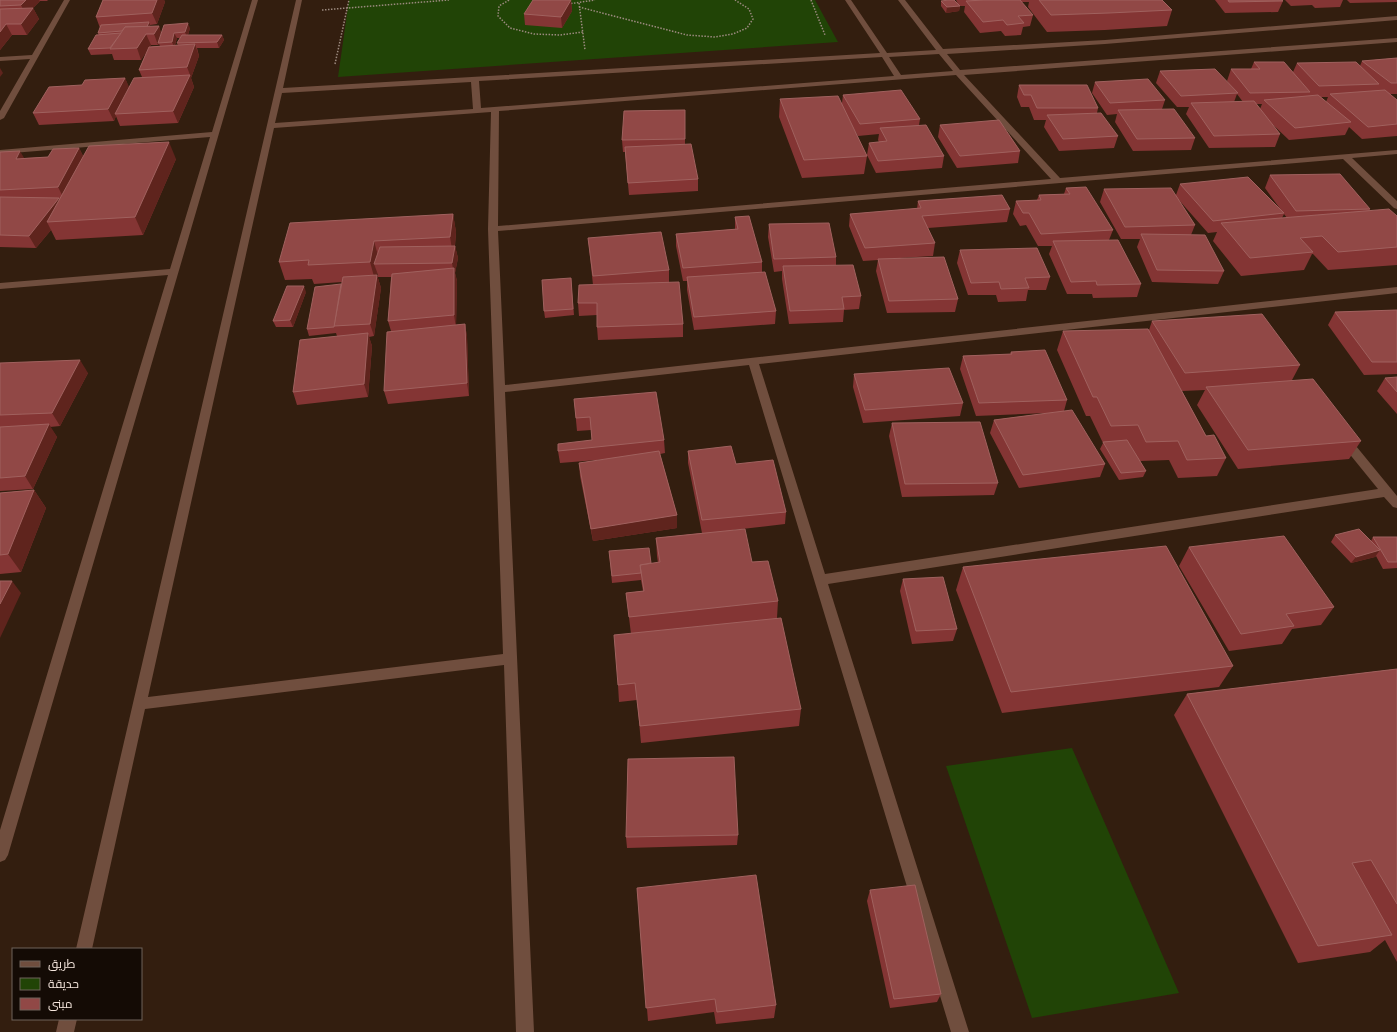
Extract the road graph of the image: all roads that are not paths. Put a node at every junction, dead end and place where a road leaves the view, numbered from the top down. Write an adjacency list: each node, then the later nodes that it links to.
1 (67, 0): 10 (street)
2 (255, 0): 20 (street)
3 (299, 0): 15 (street)
4 (848, 0): 9 (street)
5 (902, 0): 8 (street)
6 (1397, 18): 8 (street)
7 (1397, 40): 12 (street)
8 (941, 51): 9 (street); 12 (street)
9 (883, 54): 13 (street); 14 (street)
10 (34, 57): 11 (street); 18 (street)
11 (0, 59)
12 (958, 72): 13 (street); 24 (street)
13 (899, 77): 16 (street)
14 (475, 80): 15 (street); 17 (street)
15 (278, 91): 19 (street)
16 (495, 110): 17 (street); 26 (street)
17 (477, 111): 19 (street)
18 (0, 118)
19 (270, 126): 39 (street)
20 (215, 134): 21 (street); 27 (street)
21 (0, 152)
22 (1397, 152): 23 (street)
23 (1346, 157): 24 (street); 25 (street)
24 (1057, 180): 26 (street)
25 (1397, 206)
26 (493, 228): 33 (street)
27 (174, 272): 28 (street); 40 (street)
28 (0, 286)
29 (1397, 290): 30 (street)
30 (1235, 308): 31 (street); 32 (street)
31 (1245, 320)
32 (754, 361): 33 (street); 37 (street)
33 (500, 389): 38 (street)
34 (1336, 430): 35 (street)
35 (1387, 492): 36 (street); 37 (street)
36 (1397, 504)
37 (821, 580): 45 (street)
38 (510, 659): 39 (street); 44 (street)
39 (139, 704): 41 (street)
40 (0, 856)
41 (84, 948)
42 (68, 1020): 43 (street)
43 (65, 1032)
44 (526, 1032)
45 (960, 1032)

